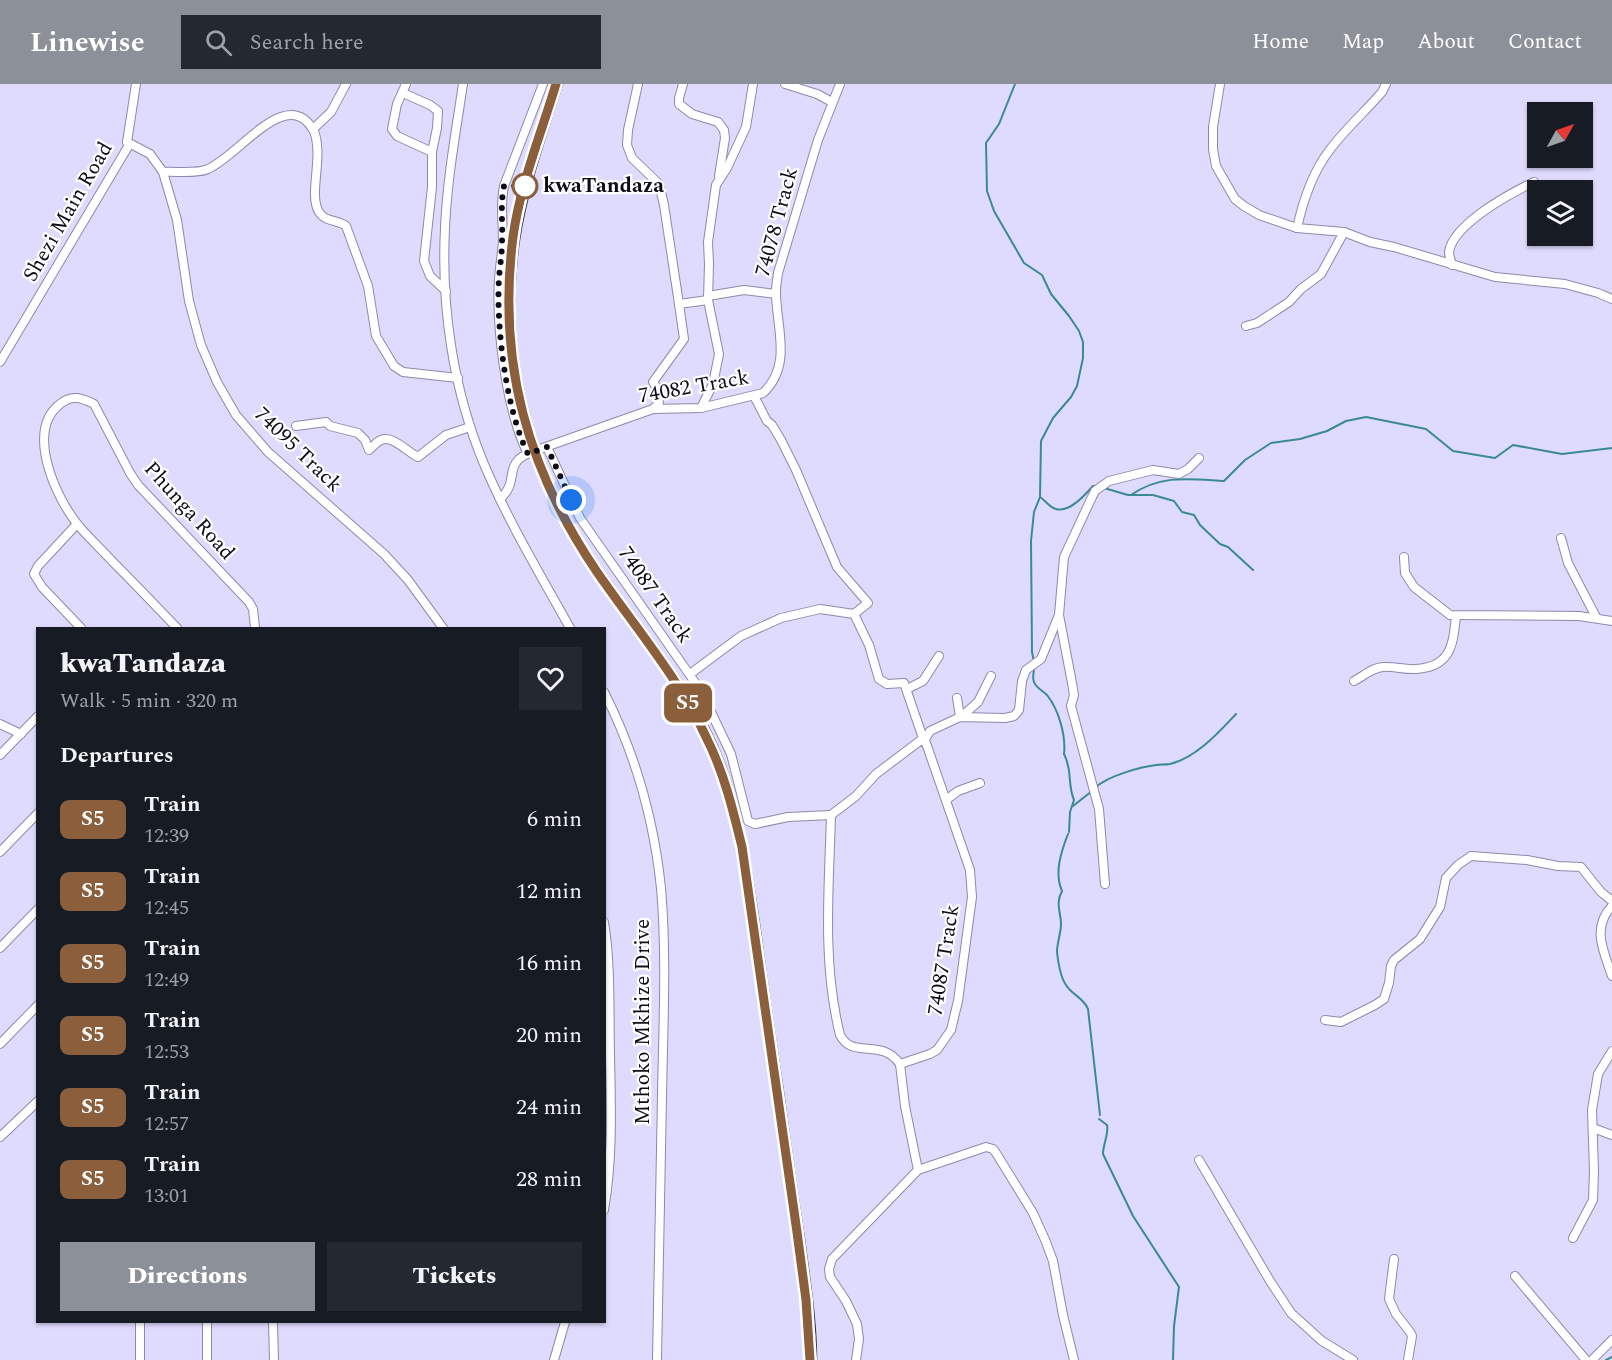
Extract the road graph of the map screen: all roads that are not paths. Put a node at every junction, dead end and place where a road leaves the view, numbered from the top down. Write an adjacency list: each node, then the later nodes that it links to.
1 (346, 84): 17 (street)
2 (406, 84): 13 (street)
3 (463, 84): 26 (street)
4 (543, 84): 41 (street)
5 (638, 84): 30 (street)
6 (683, 84): 21 (street)
7 (753, 84): 21 (street)
8 (785, 84): 14 (street)
9 (840, 84): 14 (street, 74078 Track)
10 (1220, 84): 23 (street)
11 (1386, 84): 23 (street)
12 (135, 85): 18 (street, Shezi Main Road)
13 (403, 93): 19 (street); 19 (street)
14 (832, 102): 27 (street, 74078 Track)
15 (277, 108): 20 (street)
16 (298, 108): 17 (street)
17 (313, 129): 34 (street)
18 (127, 142): 20 (street, 74095 Track); 32 (street, Shezi Main Road)
19 (432, 152): 26 (street)
20 (163, 172): 55 (street, 74095 Track)
21 (716, 185): 28 (street)
22 (1527, 186): 25 (street)
23 (1297, 228): 24 (street)
24 (1344, 232): 25 (street); 31 (street)
25 (1452, 265): 29 (street)
26 (446, 291): 34 (street)
27 (776, 294): 28 (street); 33 (street, 74078 Track)
28 (708, 298): 30 (street); 36 (street)
29 (1612, 299)
30 (679, 304): 37 (street)
31 (1246, 326)
32 (0, 362)
33 (776, 374): 35 (street, 74082 Track)
34 (458, 378): 39 (street)
35 (754, 396): 36 (street, 74082 Track); 47 (street)
36 (701, 408): 37 (street, 74082 Track)
37 (653, 409): 40 (street, 74082 Track)
38 (296, 426): 39 (street)
39 (470, 426): 43 (street)
40 (547, 447): 41 (street, 74082 Track); 58 (street, 74087 Track)
41 (528, 454): 43 (street)
42 (1198, 458): 48 (street)
43 (500, 499): 56 (street)
44 (77, 524): 52 (street); 53 (street, Phunga Road); 54 (street, Phunga Road)
45 (1561, 538): 50 (street)
46 (1404, 557): 49 (street)
47 (854, 614): 58 (street); 61 (street)
48 (1059, 615): 64 (street); 75 (street)
49 (1456, 616): 50 (street); 60 (street)
50 (1596, 617): 51 (street)
51 (1612, 621)
52 (80, 627)
53 (176, 627)
54 (255, 627)
55 (442, 627)
56 (569, 627)
57 (939, 656): 61 (street)
58 (690, 674): 73 (street, 74087 Track)
59 (991, 676): 64 (street)
60 (1353, 681)
61 (907, 689): 68 (street, 74087 Track)
62 (606, 696): 106 (street, Mthoko Mkhize Drive)
63 (957, 698): 64 (street)
64 (960, 717): 68 (street)
65 (36, 718): 67 (street)
66 (0, 724): 67 (street)
67 (21, 734): 69 (street)
68 (924, 741): 71 (street, 74087 Track); 73 (street)
69 (0, 755)
70 (980, 783): 71 (street)
71 (946, 800): 86 (street, 74087 Track)
72 (36, 815): 74 (street)
73 (831, 815): 86 (street)
74 (0, 852)
75 (1105, 884)
76 (1612, 901): 83 (street)
77 (1612, 906): 81 (street)
78 (36, 911): 80 (street)
79 (606, 942): 93 (street)
80 (0, 948)
81 (1612, 976)
82 (36, 1007): 84 (street)
83 (1325, 1020)
84 (0, 1044)
85 (1612, 1051): 88 (street)
86 (900, 1064): 92 (street)
87 (36, 1103): 90 (street)
88 (1593, 1128): 89 (street); 94 (street)
89 (1612, 1135)
90 (0, 1137)
91 (1199, 1160): 109 (street)
92 (918, 1170): 107 (street); 108 (street)
93 (606, 1200)
94 (1573, 1238)
95 (1394, 1259): 110 (street)
96 (1515, 1276): 111 (street)
97 (140, 1323): 102 (street)
98 (207, 1323): 103 (street)
99 (273, 1323): 104 (street)
100 (565, 1323): 105 (street)
101 (1612, 1340): 112 (street)
102 (140, 1360)
103 (207, 1360)
104 (274, 1360)
105 (554, 1360)
106 (657, 1360)
107 (856, 1360)
108 (1074, 1360)
109 (1353, 1360)
110 (1408, 1360)
111 (1586, 1360)
112 (1592, 1360)

